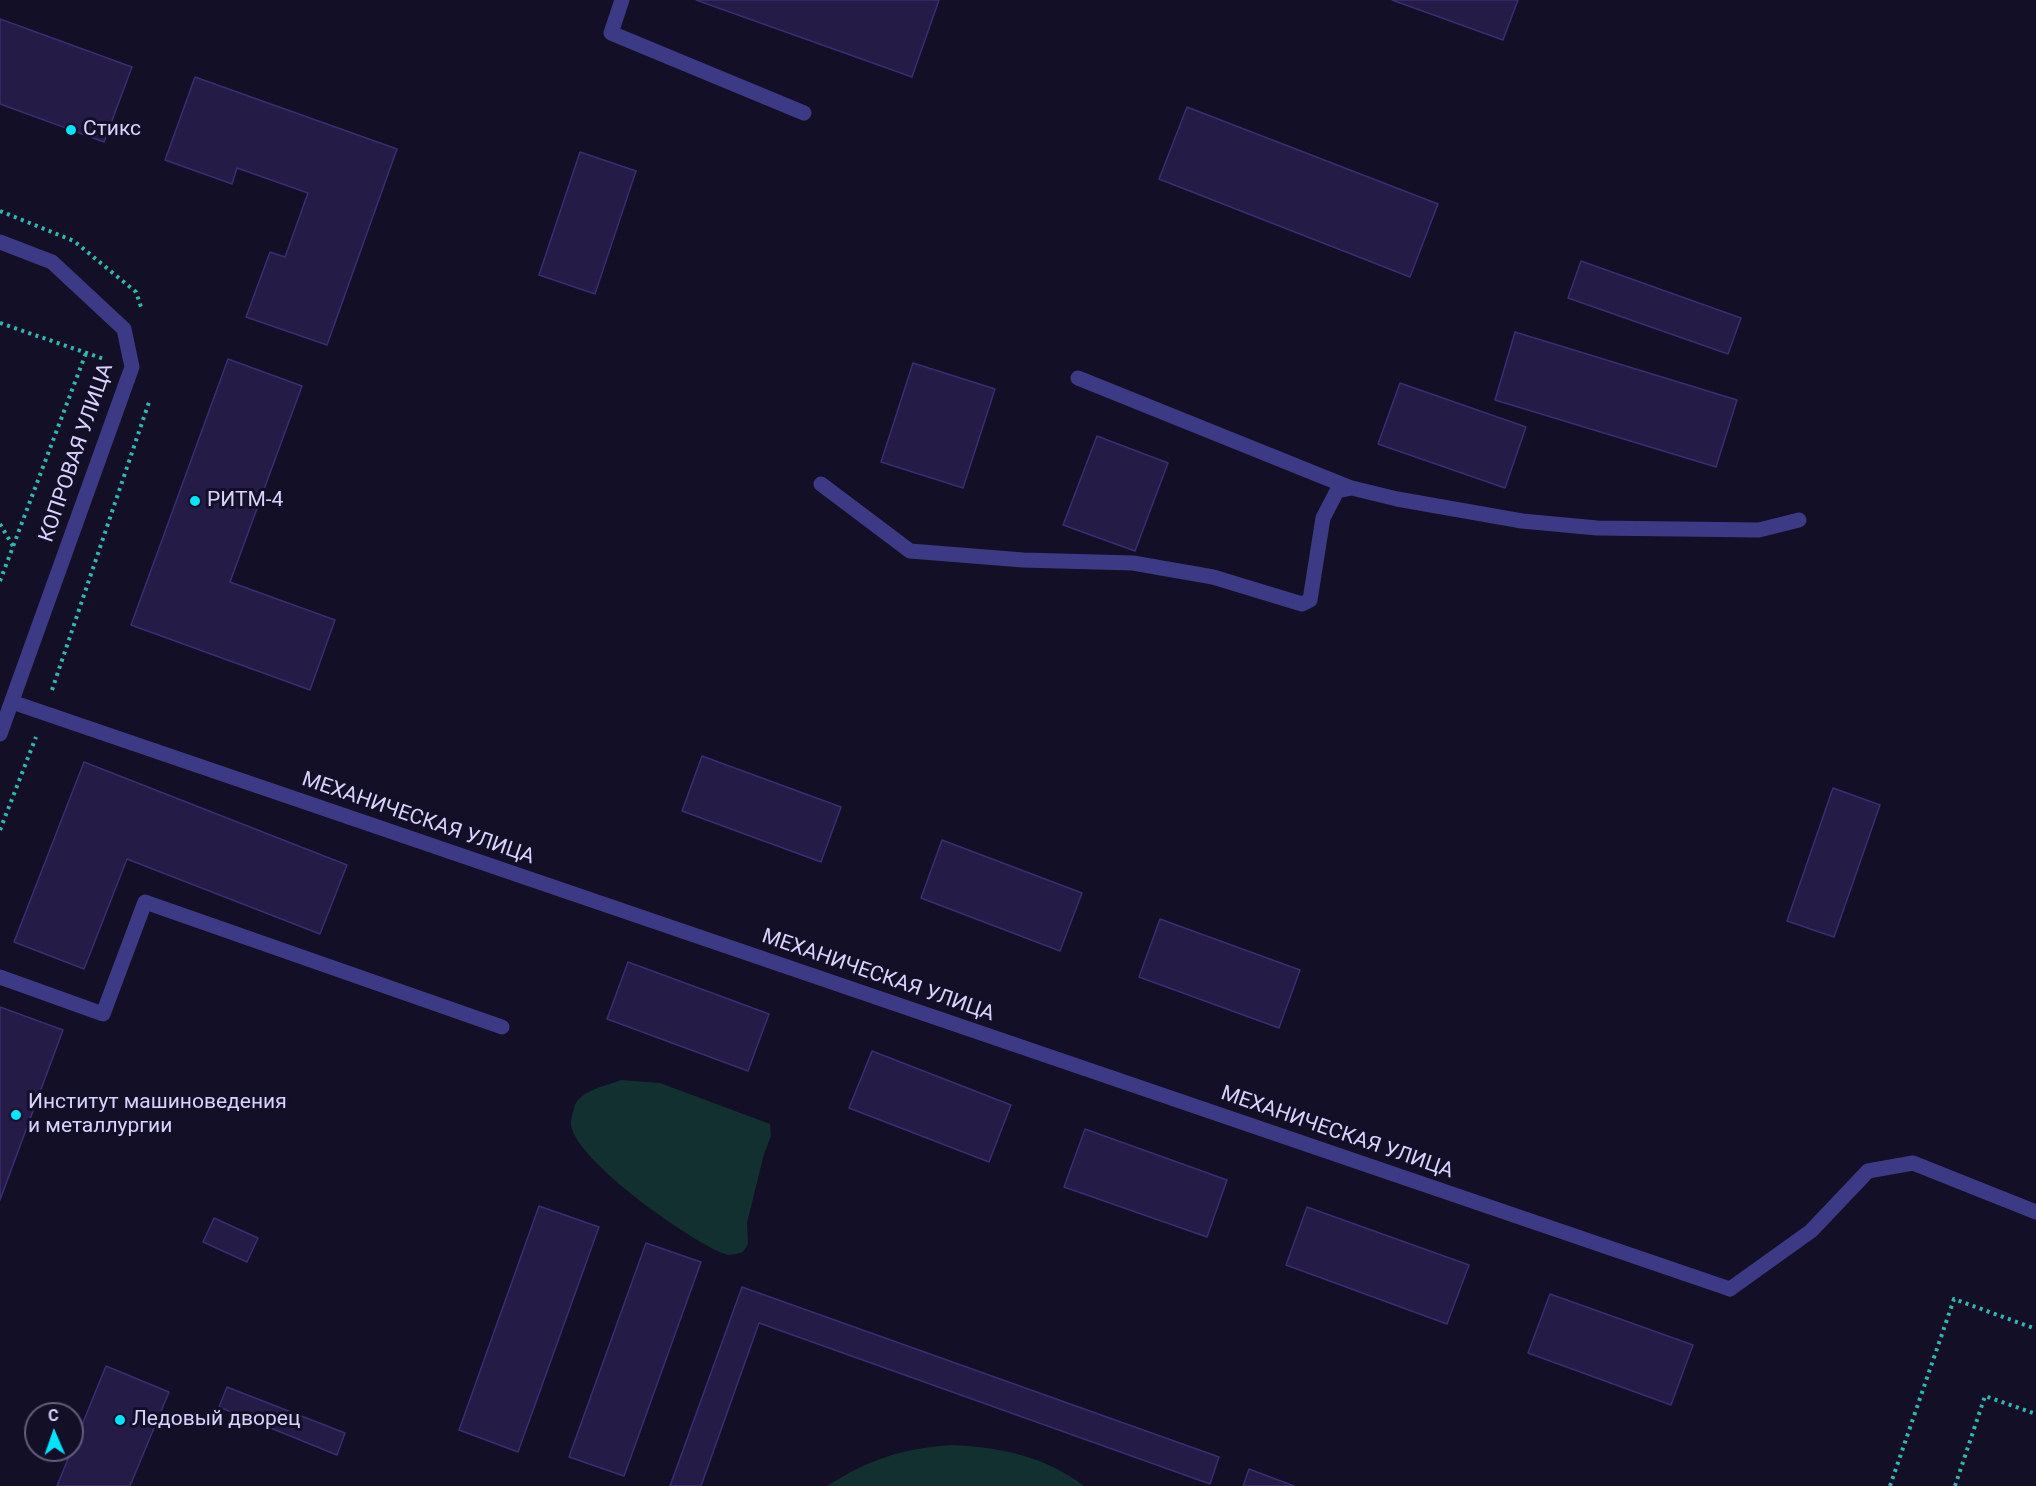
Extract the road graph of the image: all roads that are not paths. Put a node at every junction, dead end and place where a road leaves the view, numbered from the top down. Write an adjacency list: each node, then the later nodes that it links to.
1 (622, 0): 2 (street)
2 (804, 113)
3 (0, 242): 8 (street, КОПРОВАЯ УЛИЦА)
4 (1078, 378): 6 (street)
5 (821, 484): 6 (street)
6 (1352, 488): 7 (street)
7 (1798, 520)
8 (12, 702): 9 (street, КОПРОВАЯ УЛИЦА); 12 (street, МЕХАНИЧЕСКАЯ УЛИЦА)
9 (0, 734)
10 (0, 977): 11 (street)
11 (502, 1027)
12 (2036, 1212)

